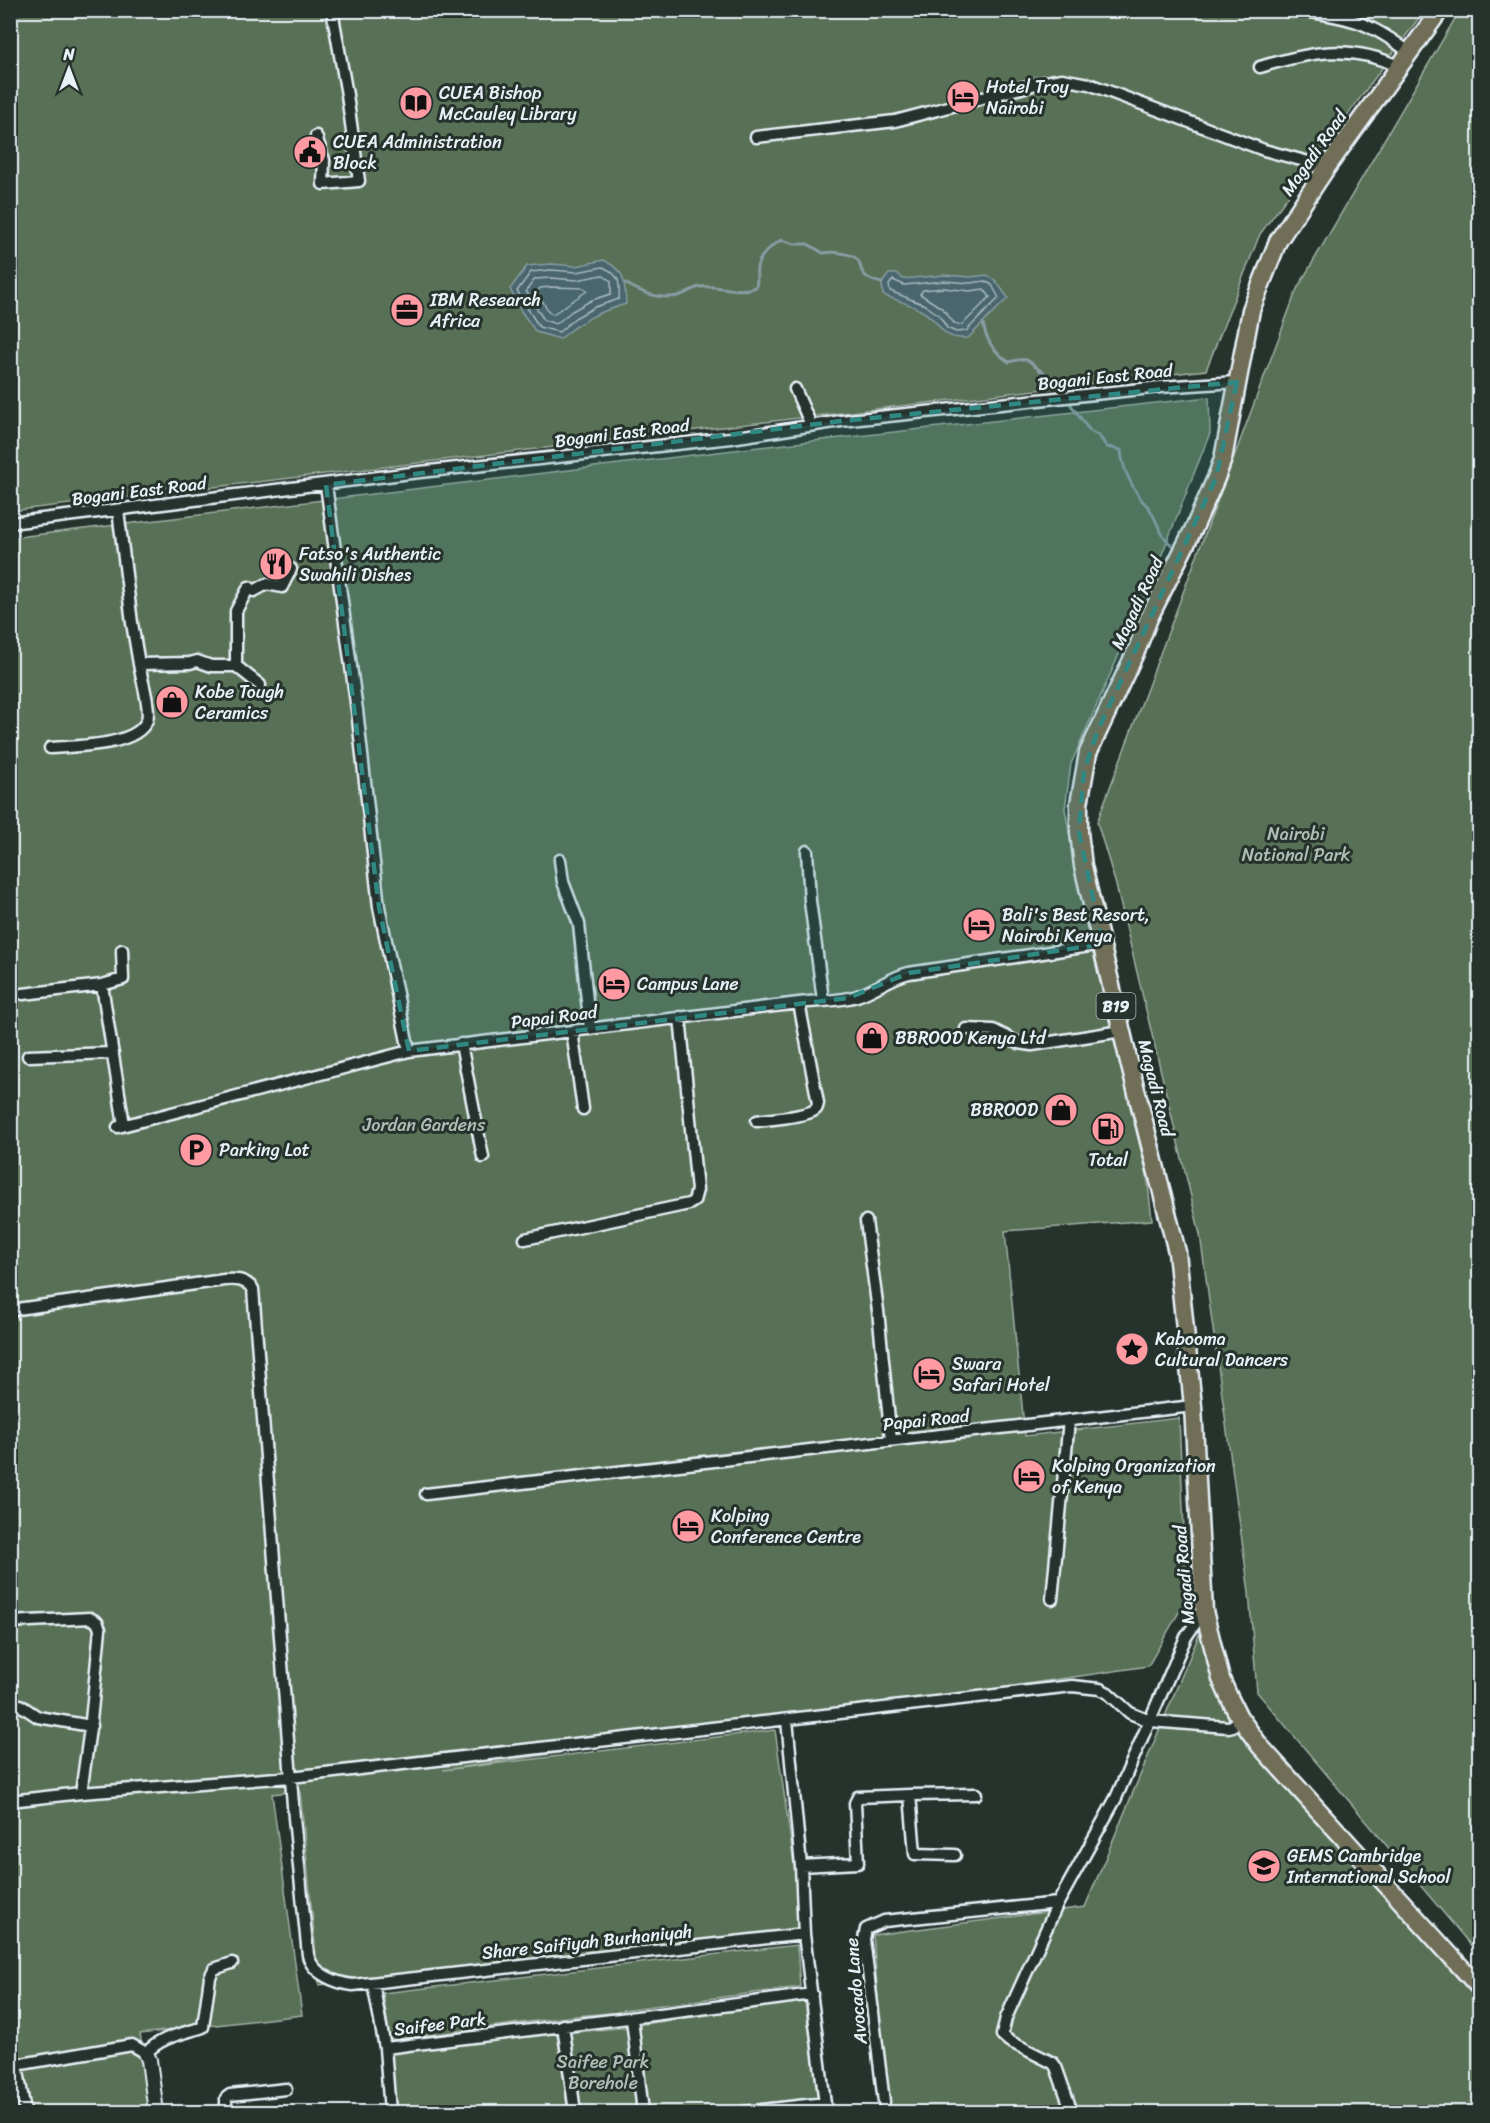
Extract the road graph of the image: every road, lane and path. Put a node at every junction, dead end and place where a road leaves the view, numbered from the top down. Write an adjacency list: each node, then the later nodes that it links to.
1 (332, 10): 6 (street)
2 (1296, 10): 4 (street)
3 (1440, 10): 4 (highway, Magadi Road / B19)
4 (1405, 60): 5 (street); 8 (highway, Magadi Road / B19)
5 (1260, 67)
6 (316, 136)
7 (756, 137): 8 (street)
8 (1327, 167): 9 (highway, Magadi Road / B19)
9 (1238, 382): 11 (street, Bogani East Road); 22 (highway, Magadi Road / B19)
10 (795, 389): 11 (street)
11 (811, 425): 12 (street, Bogani East Road)
12 (326, 485): 13 (street, Bogani East Road); 34 (street)
13 (118, 510): 14 (street, Bogani East Road); 16 (street)
14 (10, 523)
15 (291, 569): 17 (street)
16 (139, 664): 17 (street); 19 (street)
17 (236, 666): 18 (street)
18 (260, 685)
19 (51, 748)
20 (807, 850): 26 (street)
21 (560, 860): 29 (street)
22 (1103, 944): 26 (street, Papai Road); 32 (highway, Magadi Road / B19)
23 (122, 950): 24 (street)
24 (102, 985): 25 (street); 35 (street)
25 (23, 994)
26 (823, 1000): 27 (street, Papai Road)
27 (799, 1003): 28 (street, Papai Road); 38 (street)
28 (680, 1017): 29 (street, Papai Road); 41 (street)
29 (590, 1029): 31 (street, Papai Road)
30 (966, 1029): 32 (street)
31 (572, 1031): 33 (street, Papai Road); 37 (street)
32 (1122, 1031): 43 (highway, Magadi Road / B19)
33 (461, 1044): 34 (street, Papai Road); 39 (street)
34 (409, 1051): 35 (street, Papai Road)
35 (113, 1053): 36 (street)
36 (28, 1056)
37 (583, 1109)
38 (757, 1121)
39 (483, 1157)
40 (866, 1221): 45 (street)
41 (525, 1239)
42 (10, 1311): 55 (street)
43 (1193, 1406): 44 (street, Papai Road); 48 (highway, Magadi Road / B19)
44 (1069, 1420): 45 (street, Papai Road); 47 (street)
45 (891, 1440): 46 (street, Papai Road)
46 (426, 1494)
47 (1052, 1599)
48 (1204, 1611): 51 (highway, Magadi Road / B19); 53 (street)
49 (10, 1622): 54 (street)
50 (10, 1704): 54 (street)
51 (1239, 1717): 53 (street); 66 (highway, Magadi Road / B19)
52 (787, 1720): 53 (street); 55 (street); 61 (street)
53 (1150, 1721): 62 (street)
54 (91, 1726): 56 (street)
55 (291, 1777): 56 (street); 65 (street, Share Saifiyah Burhaniyah)
56 (81, 1793): 59 (street)
57 (910, 1794): 58 (street); 60 (street); 61 (street)
58 (976, 1794)
59 (10, 1801)
60 (955, 1855)
61 (801, 1866): 63 (street)
62 (1058, 1903): 74 (street, Avocado Lane); 83 (street)
63 (804, 1934): 65 (street, Share Saifiyah Burhaniyah); 67 (street)
64 (232, 1963): 71 (street)
65 (374, 1983): 70 (street)
66 (1479, 1988)
67 (812, 1994): 68 (street, Saifee Park); 75 (street)
68 (632, 2019): 69 (street, Saifee Park); 81 (street)
69 (563, 2025): 70 (street, Saifee Park); 80 (street)
70 (384, 2048): 79 (street, Saifee Park)
71 (146, 2053): 72 (street); 77 (street)
72 (14, 2065): 76 (street)
73 (286, 2090): 78 (street)
74 (884, 2102)
75 (825, 2108): 82 (street)
76 (25, 2112)
77 (156, 2112)
78 (226, 2112)
79 (390, 2112)
80 (575, 2112)
81 (643, 2112)
82 (743, 2112)
83 (1072, 2112)

